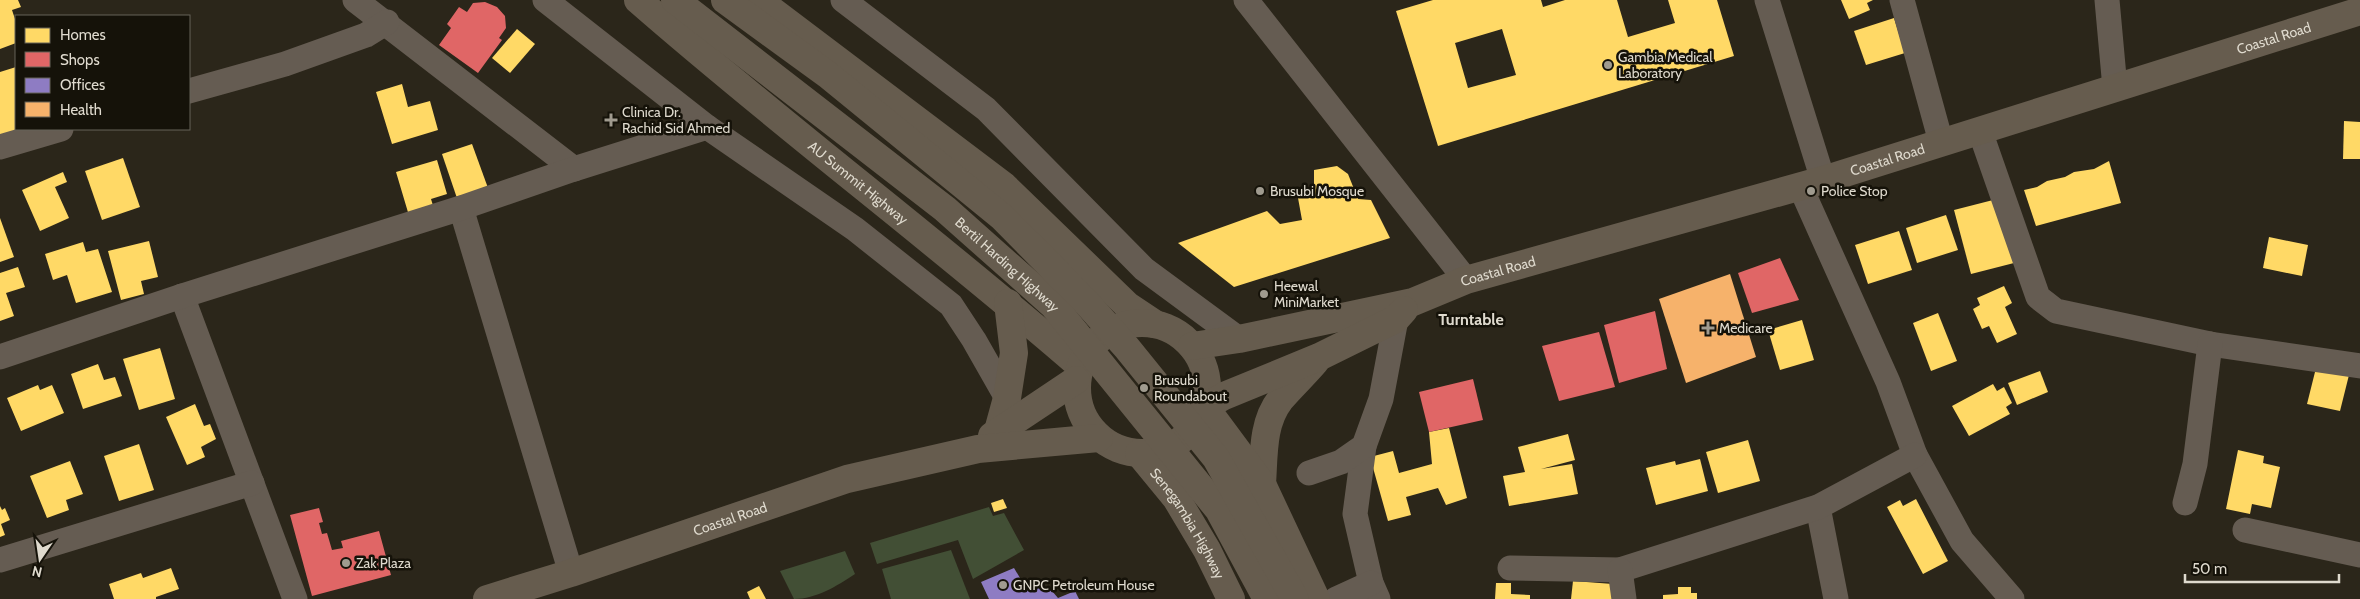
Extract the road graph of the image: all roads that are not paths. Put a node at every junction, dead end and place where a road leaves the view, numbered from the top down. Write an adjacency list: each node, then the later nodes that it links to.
1 (355, 0): 13 (street)
2 (545, 0): 16 (street)
3 (638, 0): 26 (main road, AU Summit Highway)
4 (675, 0): 58 (main road, Bertil Harding Highway, bridge)
5 (725, 0): 59 (main road, Bertil Harding Highway, bridge)
6 (758, 0): 28 (main road)
7 (843, 0): 29 (street)
8 (1246, 0): 24 (street)
9 (1767, 0): 22 (street)
10 (1902, 0): 19 (street)
11 (2107, 0): 14 (street)
12 (2357, 17): 14 (main road, Coastal Road)
13 (387, 22): 15 (street); 21 (street)
14 (2115, 88): 18 (main road, Coastal Road)
15 (190, 92)
16 (707, 127): 21 (street); 36 (street)
17 (57, 130): 20 (street)
18 (1980, 131): 19 (main road, Coastal Road); 30 (street)
19 (1940, 142): 22 (main road, Coastal Road)
20 (0, 146)
21 (574, 169): 23 (street)
22 (1812, 183): 24 (main road, Coastal Road); 42 (street)
23 (461, 208): 25 (street); 53 (street)
24 (1466, 280): 27 (main road, Coastal Road)
25 (182, 296): 32 (street); 44 (street)
26 (1008, 303): 35 (main road, AU Summit Highway); 36 (main road)
27 (1404, 310): 29 (main road, Coastal Road); 33 (main road, Coastal Road); 40 (street)
28 (1155, 324): 31 (main road); 35 (main road)
29 (1239, 339): 31 (main road, Coastal Road)
30 (2210, 344): 34 (street); 46 (street)
31 (1192, 346): 37 (main road)
32 (0, 357)
33 (1319, 357): 37 (main road, Coastal Road); 45 (main road)
34 (2360, 366)
35 (1078, 372): 38 (main road); 39 (main road, Coastal Road)
36 (1007, 398): 39 (main road)
37 (1205, 406): 41 (main road); 45 (main road)
38 (1099, 438): 39 (main road, Coastal Road); 41 (main road)
39 (988, 440): 53 (main road, Coastal Road)
40 (1364, 446): 43 (street); 54 (street)
41 (1139, 453): 57 (main road, Senegambia Highway)
42 (1915, 455): 47 (street); 64 (street)
43 (1309, 473)
44 (252, 483): 50 (street); 55 (street)
45 (1262, 484): 60 (main road)
46 (2185, 503)
47 (1818, 507): 52 (street); 63 (street)
48 (2245, 530): 49 (street)
49 (2360, 555)
50 (0, 560)
51 (1510, 568): 52 (street)
52 (1620, 570): 62 (street)
53 (571, 573): 56 (main road, Coastal Road)
54 (1374, 591): 61 (street)
55 (295, 599)
56 (486, 599)
57 (1231, 599)
58 (1267, 599)
59 (1295, 599)
60 (1316, 599)
61 (1336, 599)
62 (1624, 599)
63 (1836, 599)
64 (2012, 599)

